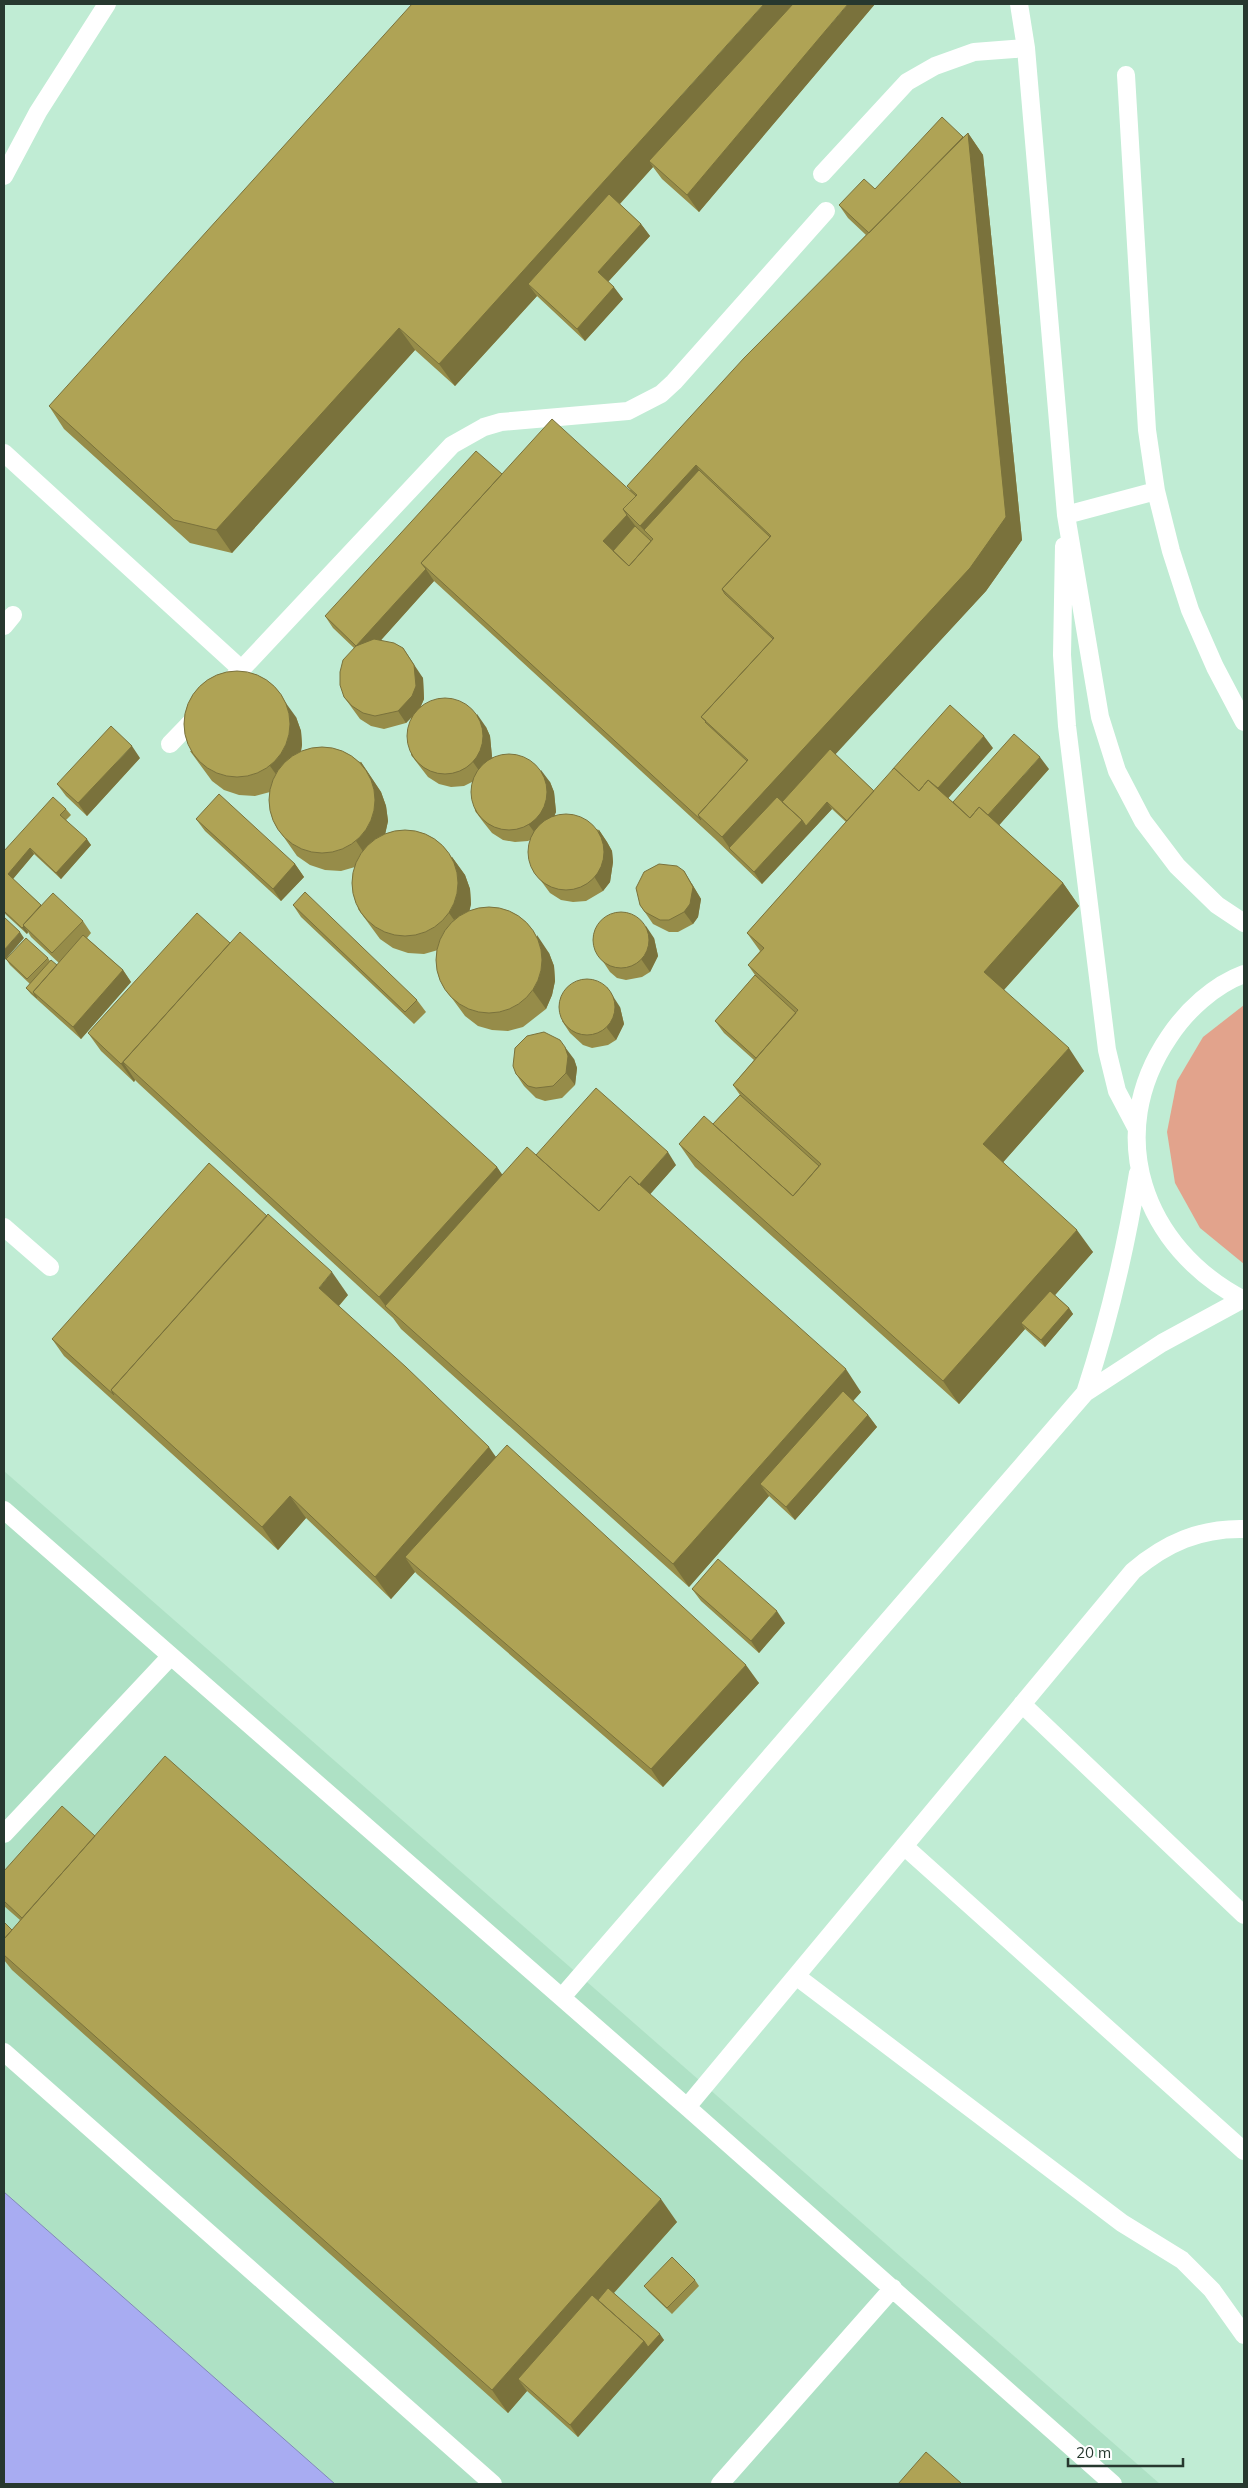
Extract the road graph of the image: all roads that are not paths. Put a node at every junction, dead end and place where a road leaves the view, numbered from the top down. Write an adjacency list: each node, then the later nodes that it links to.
1 (108, 4): 6 (lane)
2 (1019, 4): 3 (lane)
3 (1026, 48): 5 (lane); 10 (lane)
4 (1126, 75): 9 (lane)
5 (822, 174)
6 (4, 176)
7 (826, 211): 11 (lane)
8 (4, 453): 11 (lane)
9 (1156, 491): 10 (lane); 12 (lane)
10 (1066, 515): 14 (lane); 16 (lane)
11 (241, 670): 13 (lane)
12 (1244, 722)
13 (170, 744)
14 (1244, 923)
15 (1244, 974): 16 (lane)
16 (1137, 1129): 17 (lane)
17 (1139, 1166): 20 (lane); 21 (lane)
18 (4, 1227): 19 (lane)
19 (50, 1267)
20 (1244, 1299): 21 (lane)
21 (1085, 1393): 30 (lane)
22 (4, 1510): 24 (lane)
23 (1244, 1528): 25 (lane)
24 (170, 1657): 26 (lane); 30 (lane)
25 (1022, 1704): 27 (lane); 28 (lane)
26 (4, 1834)
27 (904, 1846): 29 (lane); 33 (lane)
28 (1244, 1915)
29 (796, 1976): 32 (lane); 35 (lane)
30 (562, 1997): 32 (lane)
31 (4, 2052): 36 (lane)
32 (687, 2107): 34 (lane)
33 (1244, 2151)
34 (893, 2288): 37 (lane); 38 (lane)
35 (1244, 2335)
36 (494, 2484)
37 (720, 2484)
38 (1113, 2484)

